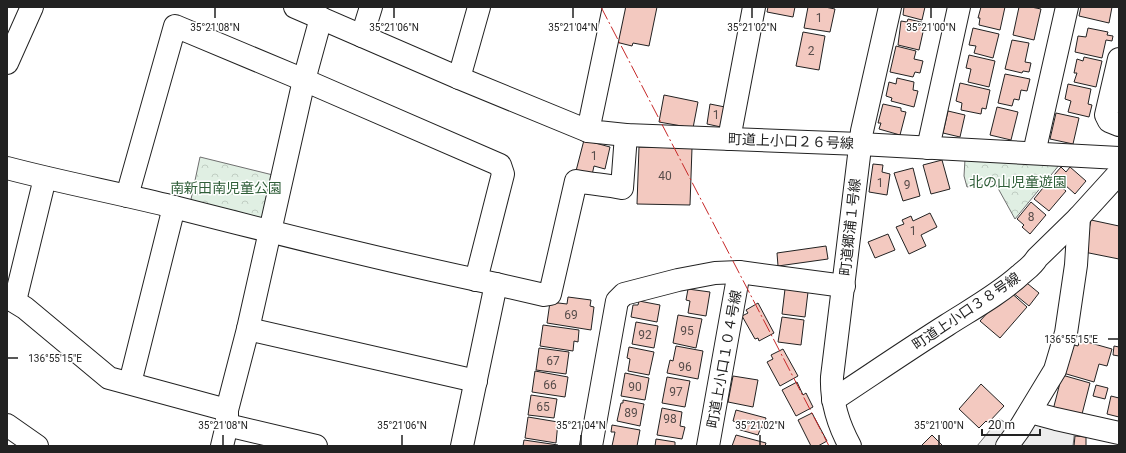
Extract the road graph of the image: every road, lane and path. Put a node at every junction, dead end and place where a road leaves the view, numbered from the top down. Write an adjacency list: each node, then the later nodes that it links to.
1 (32, 7): 13 (street)
2 (295, 7): 10 (street, 町道上小口２６号線)
3 (371, 7): 11 (street)
4 (479, 7): 14 (street)
5 (614, 7): 17 (street)
6 (754, 7): 19 (street)
7 (890, 7): 20 (street, 町道郷浦１号線)
8 (959, 7): 21 (street)
9 (1067, 7): 22 (street)
10 (321, 18): 11 (street, 町道上小口２６号線); 15 (street)
11 (362, 36): 14 (street, 町道上小口２６号線)
12 (1119, 59): 16 (street)
13 (7, 63)
14 (459, 78): 17 (street, 町道上小口２６号線)
15 (304, 80): 27 (street); 30 (street); 32 (street)
16 (1119, 124)
17 (588, 131): 18 (street, 町道上小口２６号線)
18 (626, 136): 19 (street, 町道上小口２６号線); 32 (street)
19 (729, 139): 20 (street, 町道上小口２６号線)
20 (860, 144): 21 (street, 町道上小口２６号線); 33 (street, 町道郷浦１号線)
21 (928, 148): 22 (street, 町道上小口２６号線)
22 (1034, 153): 23 (street, 町道上小口２６号線)
23 (1119, 158)
24 (7, 168): 26 (street)
25 (1119, 173): 29 (street, 町道上小口３８号線)
26 (46, 178): 27 (street); 34 (street)
27 (127, 196): 28 (street)
28 (174, 207): 30 (street); 37 (street)
29 (1079, 217): 38 (street, 町道上小口３８号線); 39 (street)
30 (270, 232): 32 (street); 35 (street)
31 (740, 272): 33 (street); 47 (street); 48 (street, 町道上小口１０４号線)
32 (486, 282): 36 (street)
33 (844, 286): 38 (street, 町道郷浦１号線)
34 (11, 299): 37 (street)
35 (248, 329): 36 (street); 40 (street)
36 (476, 381): 46 (street)
37 (130, 383): 40 (street)
38 (833, 400): 49 (street, 町道郷浦１号線)
39 (1030, 412): 42 (street); 50 (street)
40 (227, 417): 44 (street); 45 (street)
41 (7, 425): 43 (street)
42 (1119, 433)
43 (37, 446)
44 (222, 446)
45 (316, 446)
46 (462, 446)
47 (591, 446)
48 (708, 446)
49 (850, 446)
50 (1007, 446)

